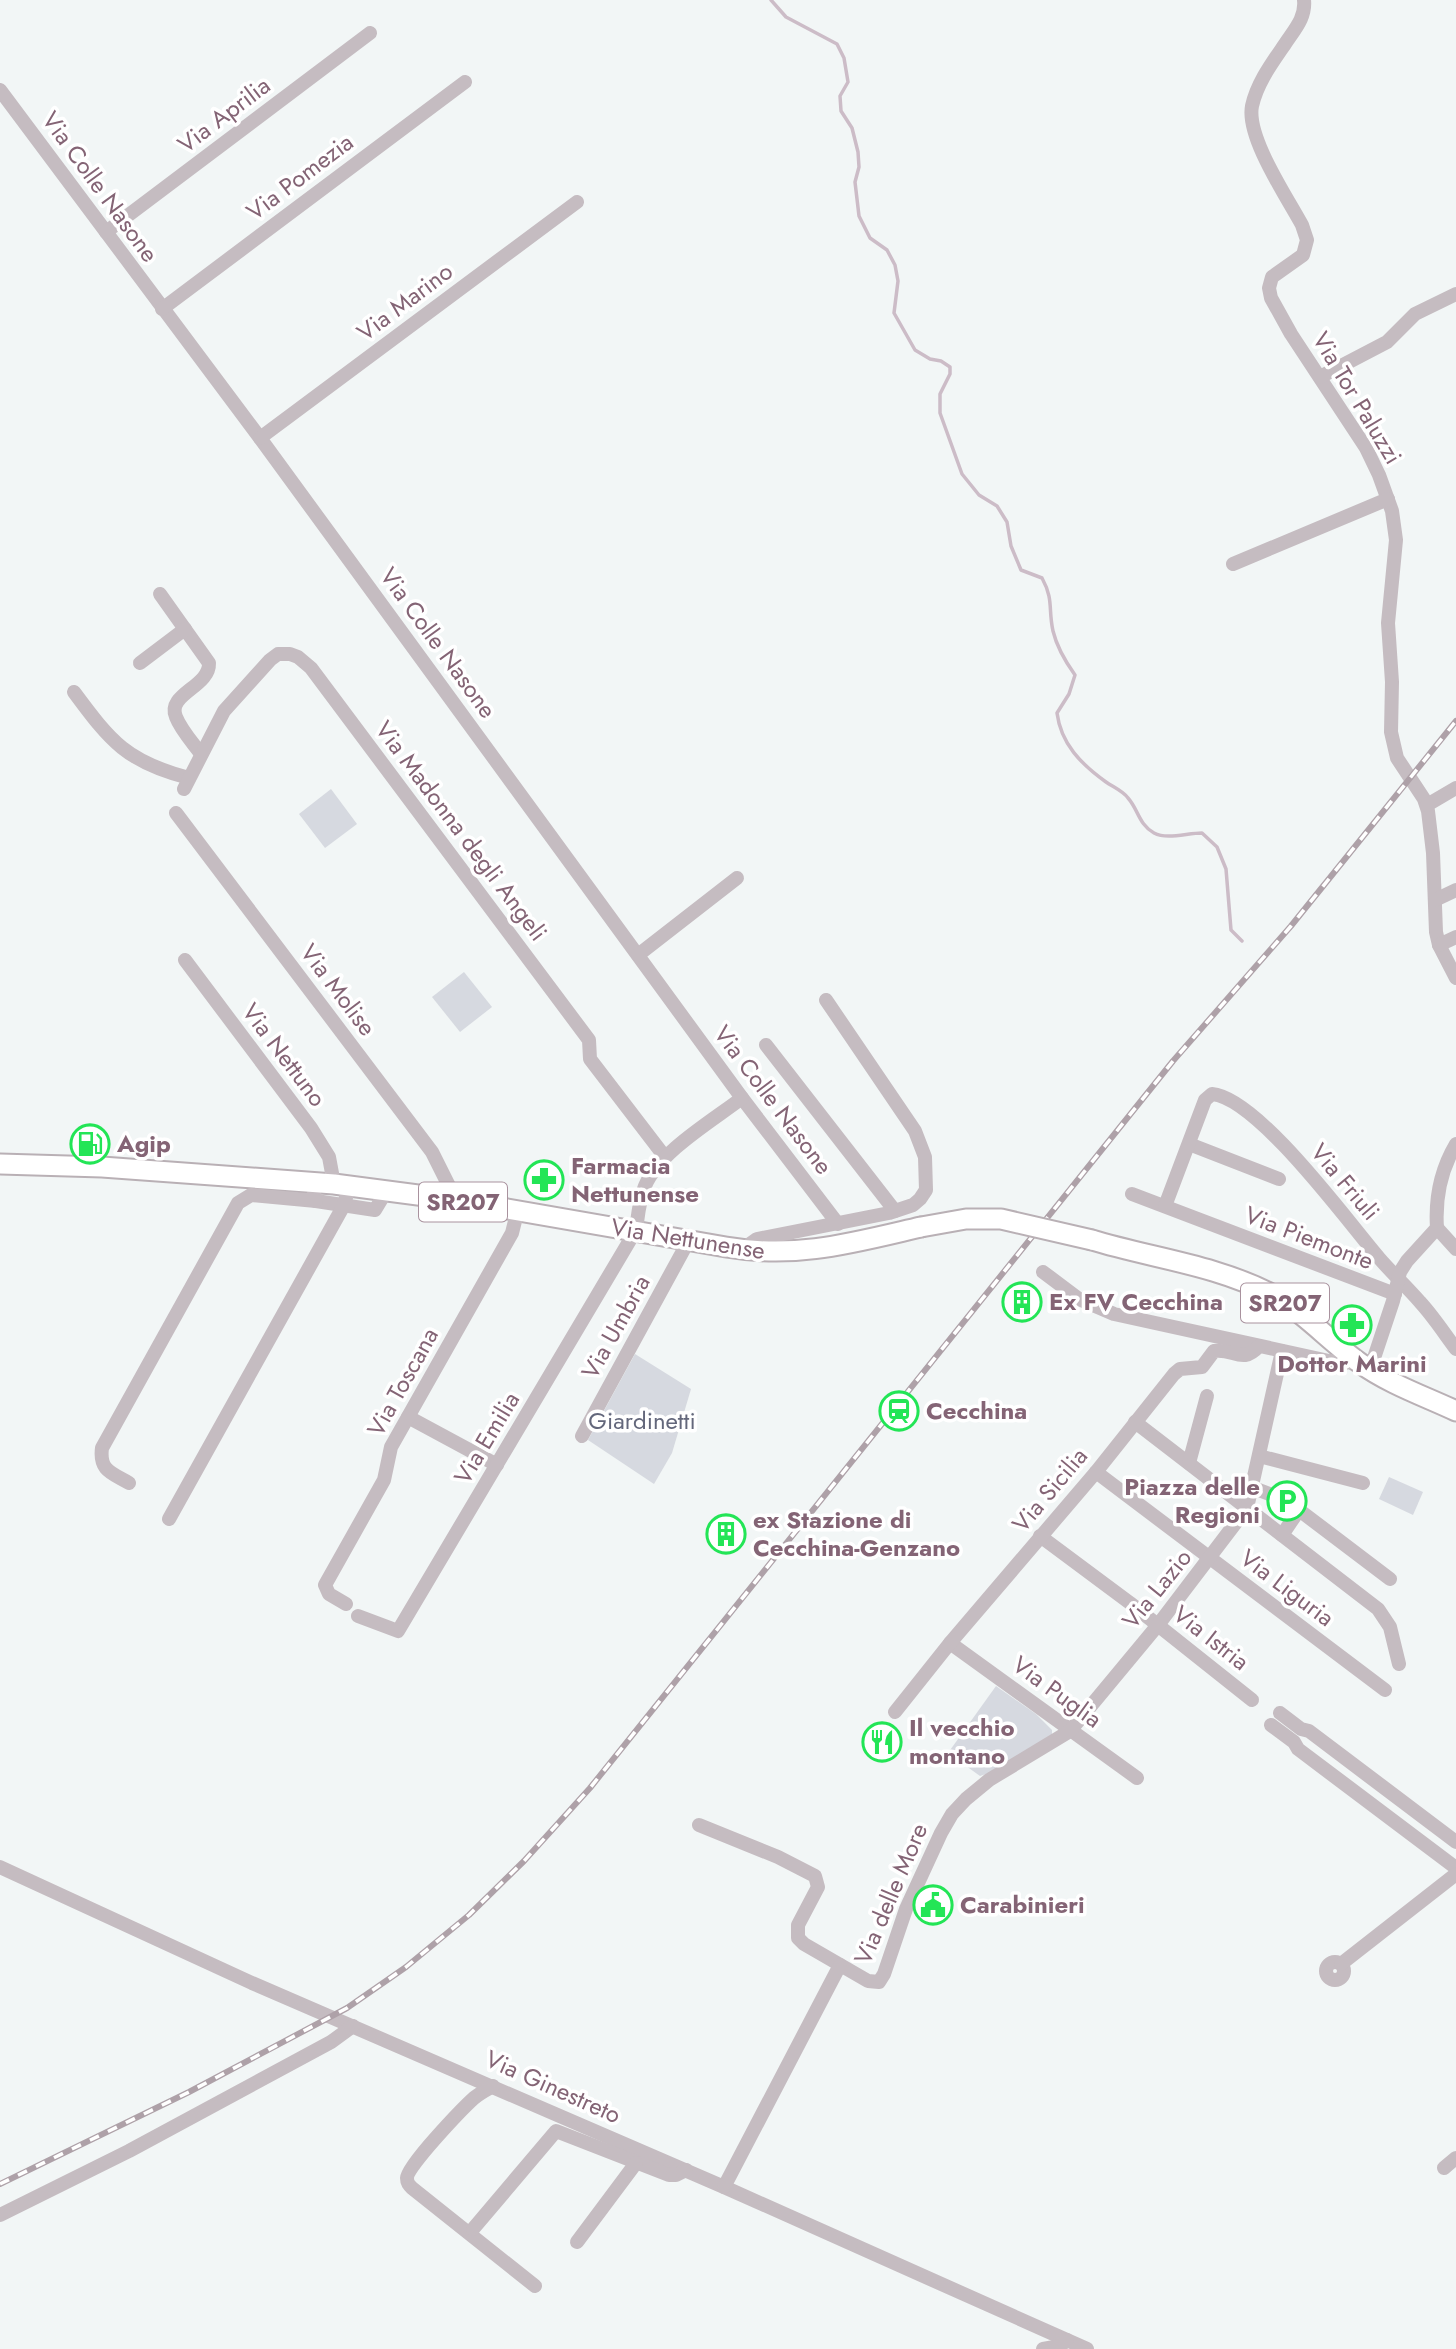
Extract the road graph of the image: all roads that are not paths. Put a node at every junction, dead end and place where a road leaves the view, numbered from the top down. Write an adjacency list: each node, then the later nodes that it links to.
1 (1304, 0): 9 (street, Via Tor Paluzzi)
2 (370, 33): 6 (street, Via Aprilia)
3 (465, 82): 8 (street, Via Pomezia)
4 (0, 90): 6 (street, Via Colle Nasone)
5 (577, 202): 10 (street, Via Marino)
6 (106, 232): 8 (street, Via Colle Nasone)
7 (1456, 294): 9 (street)
8 (162, 309): 10 (street, Via Colle Nasone)
9 (1320, 377): 11 (street, Via Tor Paluzzi)
10 (260, 438): 26 (street, Via Colle Nasone)
11 (1388, 499): 12 (street); 19 (street, Via Tor Paluzzi)
12 (1233, 564)
13 (160, 594): 14 (street)
14 (185, 629): 15 (street); 17 (street)
15 (140, 663)
16 (74, 692): 17 (street, Via Madonna degli Angeli)
17 (201, 754): 34 (street, Via Madonna degli Angeli)
18 (1456, 788): 19 (street)
19 (1427, 805): 23 (street, Via Tor Paluzzi)
20 (176, 813): 40 (street, Via Molise)
21 (737, 878): 26 (street)
22 (1456, 890): 23 (street)
23 (1435, 900): 25 (street, Via Tor Paluzzi)
24 (1456, 937): 25 (street)
25 (1439, 944): 28 (street, Via Tor Paluzzi)
26 (638, 955): 31 (street, Via Colle Nasone)
27 (185, 960): 38 (street, Via Nettuno)
28 (1456, 978)
29 (826, 1000): 43 (street)
30 (766, 1045): 43 (street)
31 (742, 1098): 34 (street); 44 (street, Via Colle Nasone)
32 (1189, 1144): 36 (street); 41 (street); 50 (street, Via Friuli)
33 (1456, 1144): 45 (street)
34 (665, 1157): 46 (street)
35 (0, 1164): 37 (main road, Via Nettunense / SR207)
36 (1279, 1179)
37 (314, 1191): 38 (main road, Via Nettunense / SR207); 67 (street)
38 (342, 1191): 40 (main road, Via Nettunense / SR207); 72 (street)
39 (1132, 1194): 41 (street, Via Piemonte)
40 (456, 1200): 42 (main road, Via Nettunense / SR207)
41 (1165, 1206): 53 (street, Via Piemonte)
42 (514, 1211): 46 (main road, Via Nettunense / SR207); 60 (street, Via Toscana)
43 (895, 1211): 44 (street)
44 (838, 1224): 49 (street)
45 (1437, 1228): 48 (street); 52 (street)
46 (636, 1230): 47 (main road, Via Nettunense / SR207); 65 (street, Via Emilia)
47 (689, 1240): 49 (main road, Via Nettunense / SR207); 62 (street, Via Umbria)
48 (1456, 1249)
49 (748, 1251): 57 (main road, Via Nettunense / SR207, bridge)
50 (1387, 1267): 52 (street, Via Friuli); 53 (street)
51 (1043, 1272): 54 (street)
52 (1396, 1286): 53 (street, Via Piemonte); 55 (street, Via Friuli); 57 (street, Via Piemonte)
53 (1378, 1289)
54 (1259, 1346): 56 (street); 61 (street, Via Sicilia)
55 (1456, 1349)
56 (1282, 1351): 57 (street); 63 (street, Via Lazio)
57 (1364, 1366): 59 (main road, Via Nettunense / SR207)
58 (1207, 1395): 64 (street)
59 (1456, 1411)
60 (408, 1417): 65 (street); 77 (street, Via Toscana)
61 (1135, 1422): 64 (street); 66 (street, Via Sicilia)
62 (582, 1436)
63 (1259, 1456): 68 (street); 69 (street, Via Lazio)
64 (1189, 1464): 70 (street)
65 (497, 1465): 78 (street, Via Emilia)
66 (1096, 1472): 74 (street, Via Sicilia); 75 (street, Via Liguria)
67 (129, 1483)
68 (1363, 1483)
69 (1251, 1488): 70 (street, Via Lazio); 71 (street)
70 (1247, 1508): 73 (street); 75 (street, Via Lazio)
71 (1299, 1510): 73 (street); 76 (street)
72 (169, 1518)
73 (1282, 1535): 81 (street)
74 (1040, 1536): 79 (street, Via Istria); 80 (street, Via Sicilia)
75 (1210, 1559): 79 (street, Via Lazio); 82 (street, Via Liguria)
76 (1390, 1579)
77 (346, 1604)
78 (358, 1616)
79 (1158, 1625): 83 (street, Via Istria); 87 (street, Via Lazio)
80 (950, 1643): 84 (street, Via Sicilia); 87 (street, Via Puglia)
81 (1399, 1664)
82 (1384, 1690)
83 (1252, 1700)
84 (895, 1712)
85 (1280, 1713): 91 (street)
86 (1271, 1725): 92 (street)
87 (1070, 1731): 88 (street, Via Puglia); 89 (street, Via Lazio)
88 (1137, 1778)
89 (973, 1792): 98 (street, Via delle More)
90 (699, 1825): 98 (street, Via delle More)
91 (1456, 1842)
92 (1441, 1857): 94 (street); 96 (street)
93 (0, 1867): 99 (street, Via Ginestreto)
94 (1456, 1868)
95 (1456, 1874): 96 (street)
96 (1436, 1889): 97 (street)
97 (1341, 1964)
98 (840, 1965): 103 (street, Via delle More)
99 (353, 2026): 100 (street, Via Ginestreto); 104 (street)
100 (493, 2086): 102 (street, Via Ginestreto); 107 (street)
101 (636, 2163): 102 (street); 105 (street); 106 (street)
102 (685, 2170): 103 (street, Via Ginestreto)
103 (724, 2187): 108 (street, Via Ginestreto)
104 (0, 2215)
105 (473, 2229)
106 (577, 2242)
107 (535, 2287)
108 (1067, 2340): 109 (street); 110 (street, Via Ginestreto)
109 (1043, 2349)
110 (1087, 2349)

